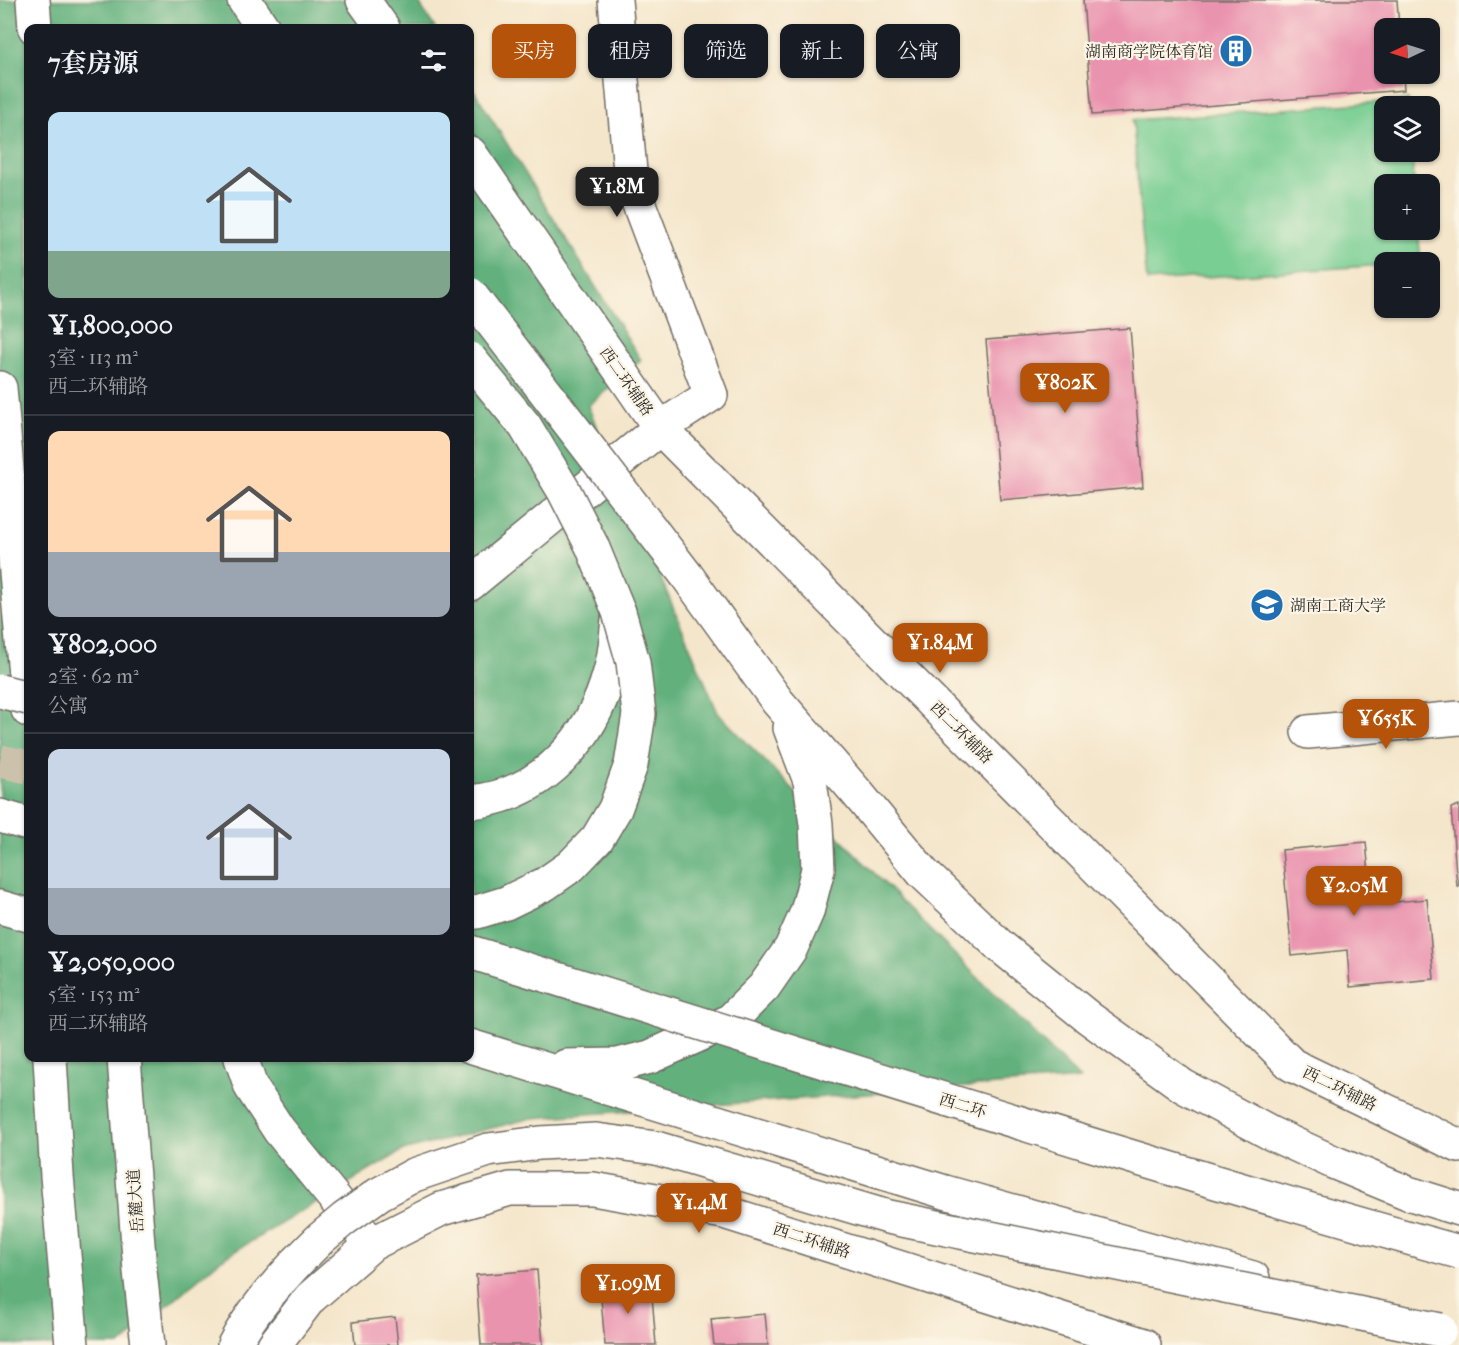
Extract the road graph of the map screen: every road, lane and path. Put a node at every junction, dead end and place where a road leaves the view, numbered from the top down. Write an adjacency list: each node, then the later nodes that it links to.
1 (33, 0): 5 (main road)
2 (244, 0): 6 (main road)
3 (363, 0): 7 (main road)
4 (615, 0): 12 (main road)
5 (35, 24)
6 (260, 24)
7 (380, 24)
8 (474, 159): 12 (main road, 西二环辅路)
9 (474, 299): 18 (main road, bridge)
10 (474, 364): 14 (main road, bridge)
11 (0, 388): 15 (main road)
12 (660, 428): 13 (main road); 33 (main road, 西二环辅路)
13 (474, 581)
14 (619, 612): 21 (main road); 25 (main road, bridge)
15 (24, 664)
16 (0, 690): 17 (main road, bridge)
17 (24, 697)
18 (778, 702): 29 (main road); 34 (main road)
19 (1459, 718): 20 (main road)
20 (1308, 732)
21 (474, 801)
22 (0, 816): 23 (main road)
23 (24, 823)
24 (0, 907): 26 (main road)
25 (474, 912)
26 (24, 914)
27 (474, 953): 35 (main road, 西二环, bridge)
28 (474, 1047): 29 (main road)
29 (516, 1060): 39 (main road, bridge)
30 (50, 1062): 40 (main road)
31 (124, 1062): 41 (main road, 岳麓大道)
32 (243, 1062): 37 (main road)
33 (1459, 1146)
34 (1459, 1209)
35 (1388, 1232): 36 (main road, bridge); 38 (main road, 西二环, bridge)
36 (1459, 1238)
37 (372, 1244): 43 (main road, 西二环辅路); 44 (main road, 西二环辅路)
38 (1459, 1252)
39 (1450, 1333): 42 (main road, bridge)
40 (72, 1345)
41 (148, 1345)
42 (234, 1345)
43 (274, 1345)
44 (1144, 1345)

